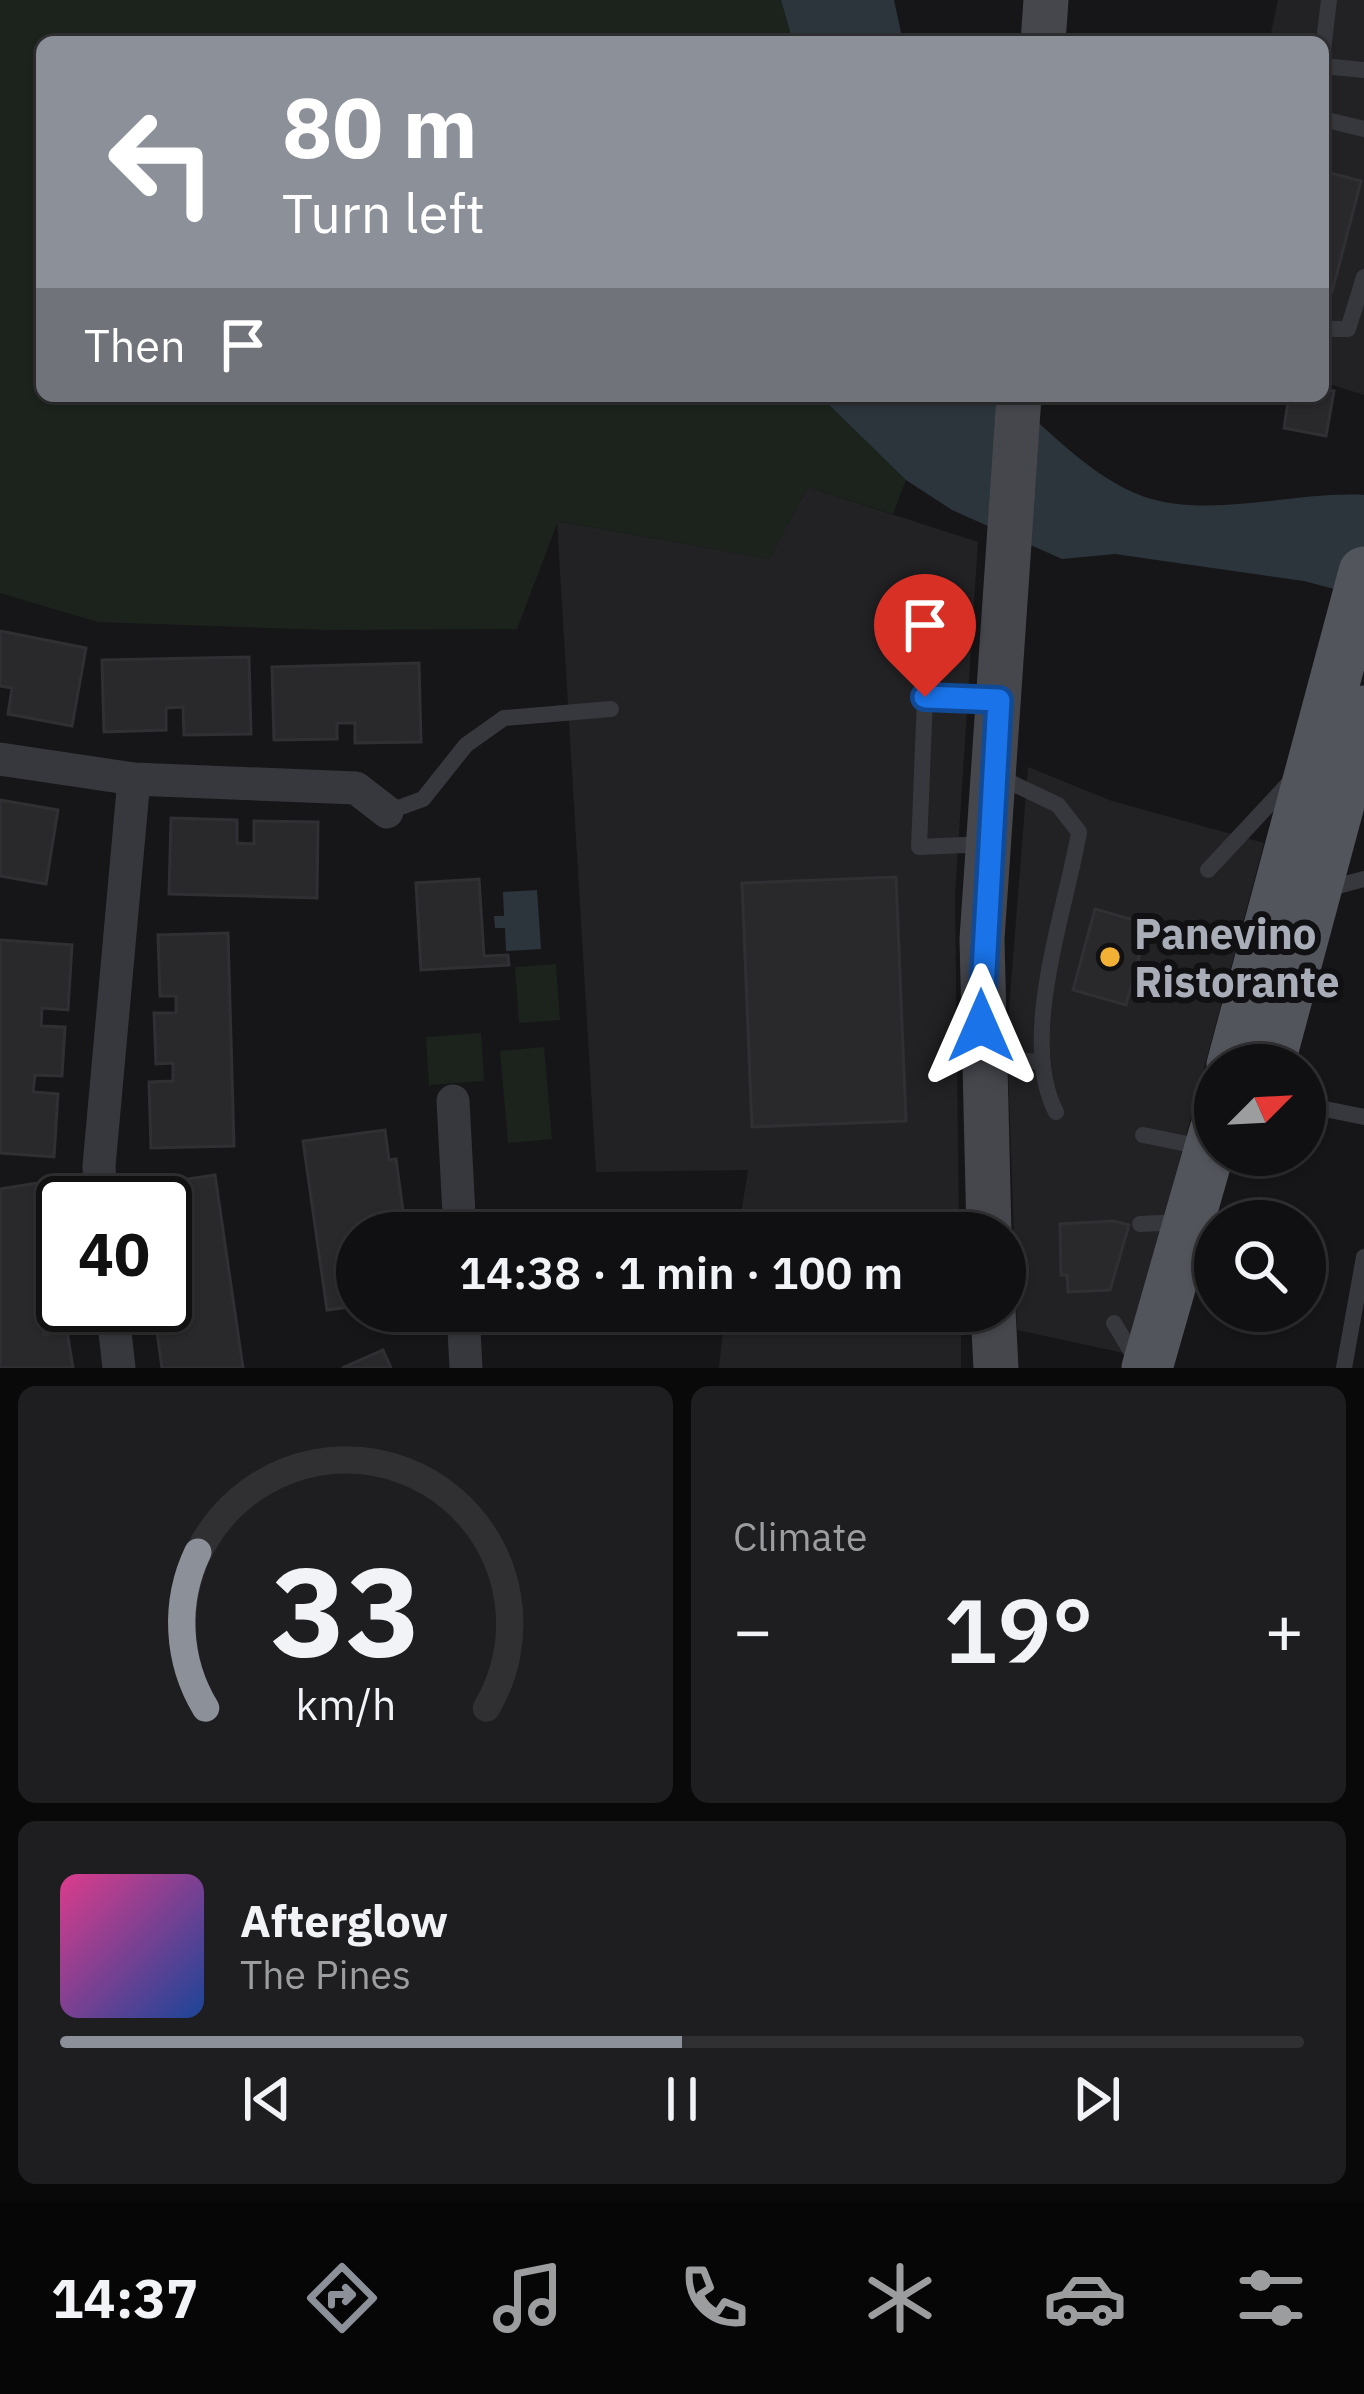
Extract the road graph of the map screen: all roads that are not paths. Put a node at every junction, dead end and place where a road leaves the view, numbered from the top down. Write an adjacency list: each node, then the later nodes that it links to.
1 (1046, 0): 3 (street)
2 (1329, 0): 4 (lane)
3 (1043, 36)
4 (1325, 36)
5 (1329, 67): 6 (lane)
6 (1364, 70)
7 (1329, 120): 8 (lane)
8 (1364, 129)
9 (1364, 277): 10 (lane)
10 (1329, 329)
11 (1019, 402): 13 (street)
12 (1358, 594): 16 (main road)
13 (999, 700): 18 (street); 21 (lane)
14 (611, 709): 20 (lane)
15 (1364, 711): 23 (main road)
16 (1316, 754): 22 (lane); 24 (main road)
17 (0, 759): 19 (street)
18 (994, 775): 21 (street); 27 (lane)
19 (134, 779): 20 (street); 34 (street)
20 (387, 812)
21 (989, 844): 26 (street)
22 (1208, 870)
23 (1340, 886): 25 (main road)
24 (1238, 1044)
25 (1277, 1044)
26 (982, 1059): 27 (lane); 37 (street)
27 (1043, 1062): 30 (lane)
28 (453, 1100): 36 (street)
29 (1326, 1109): 31 (lane)
30 (1057, 1112)
31 (1364, 1117)
32 (1143, 1135): 33 (lane)
33 (1194, 1141)
34 (100, 1176)
35 (1212, 1176): 38 (main road)
36 (459, 1212)
37 (988, 1212)
38 (1192, 1230): 47 (main road); 48 (main road)
39 (1364, 1257): 49 (lane)
40 (1114, 1323): 47 (lane)
41 (115, 1332): 44 (street)
42 (464, 1332): 45 (street)
43 (994, 1332): 46 (street)
44 (119, 1368)
45 (466, 1368)
46 (996, 1368)
47 (1144, 1368)
48 (1184, 1368)
49 (1344, 1368)

